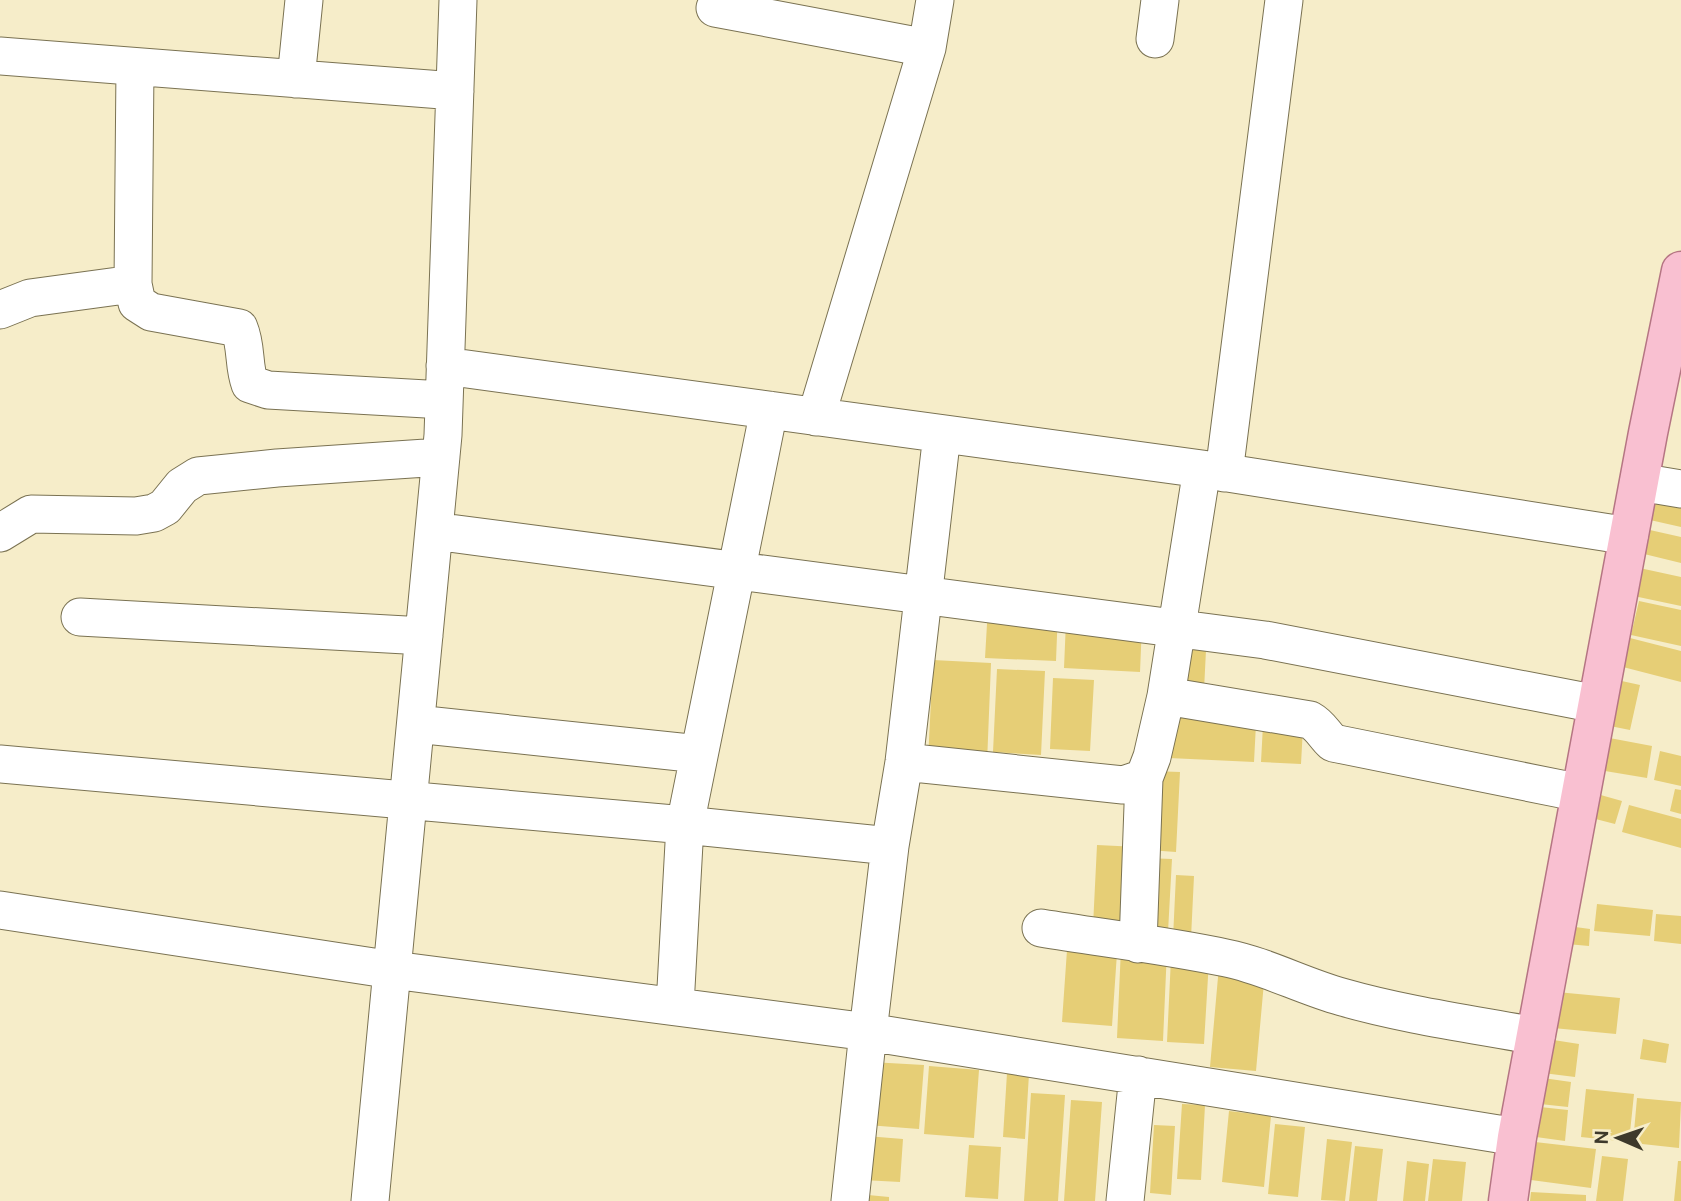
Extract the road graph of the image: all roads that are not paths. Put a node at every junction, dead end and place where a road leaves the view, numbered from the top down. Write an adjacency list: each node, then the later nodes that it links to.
1 (304, 0): 11 (street)
2 (458, 0): 12 (street)
3 (935, 0): 8 (street)
4 (1160, 0): 7 (street)
5 (1284, 0): 21 (street)
6 (715, 8): 8 (street)
7 (1155, 39)
8 (927, 48): 18 (street)
9 (0, 57): 10 (street)
10 (135, 67): 11 (street); 14 (street)
11 (296, 79): 12 (street)
12 (454, 90): 16 (street)
13 (1681, 271): 22 (main road)
14 (133, 284): 15 (street); 16 (street)
15 (0, 310)
16 (445, 383): 17 (street); 20 (street)
17 (768, 410): 18 (street); 27 (street)
18 (817, 417): 19 (street)
19 (942, 434): 21 (street); 28 (street)
20 (441, 457): 24 (street); 25 (street)
21 (1213, 471): 26 (street); 30 (street)
22 (1639, 482): 23 (street); 26 (main road)
23 (1681, 489)
24 (434, 531): 27 (street); 31 (street)
25 (0, 533)
26 (1629, 536): 33 (main road)
27 (736, 571): 28 (street); 35 (street)
28 (922, 594): 30 (street); 36 (street)
29 (80, 617): 31 (street)
30 (1175, 628): 32 (street); 33 (street)
31 (424, 636): 34 (street)
32 (1166, 696): 38 (street); 39 (street)
33 (1597, 704): 39 (main road)
34 (416, 724): 35 (street); 40 (street)
35 (699, 754): 41 (street)
36 (904, 762): 38 (street); 42 (street)
37 (0, 764): 40 (street)
38 (1144, 778): 45 (street)
39 (1581, 793): 49 (main road)
40 (409, 801): 41 (street); 46 (street)
41 (685, 825): 42 (street); 47 (street)
42 (890, 846): 48 (street)
43 (0, 910): 46 (street)
44 (1041, 928): 45 (street)
45 (1138, 944): 49 (street)
46 (393, 970): 47 (street); 52 (street)
47 (675, 1006): 48 (street)
48 (868, 1032): 50 (street); 53 (street)
49 (1536, 1036): 51 (main road)
50 (1138, 1075): 51 (street); 54 (street)
51 (1517, 1137): 55 (main road)
52 (370, 1201)
53 (850, 1201)
54 (1128, 1201)
55 (1508, 1201)

